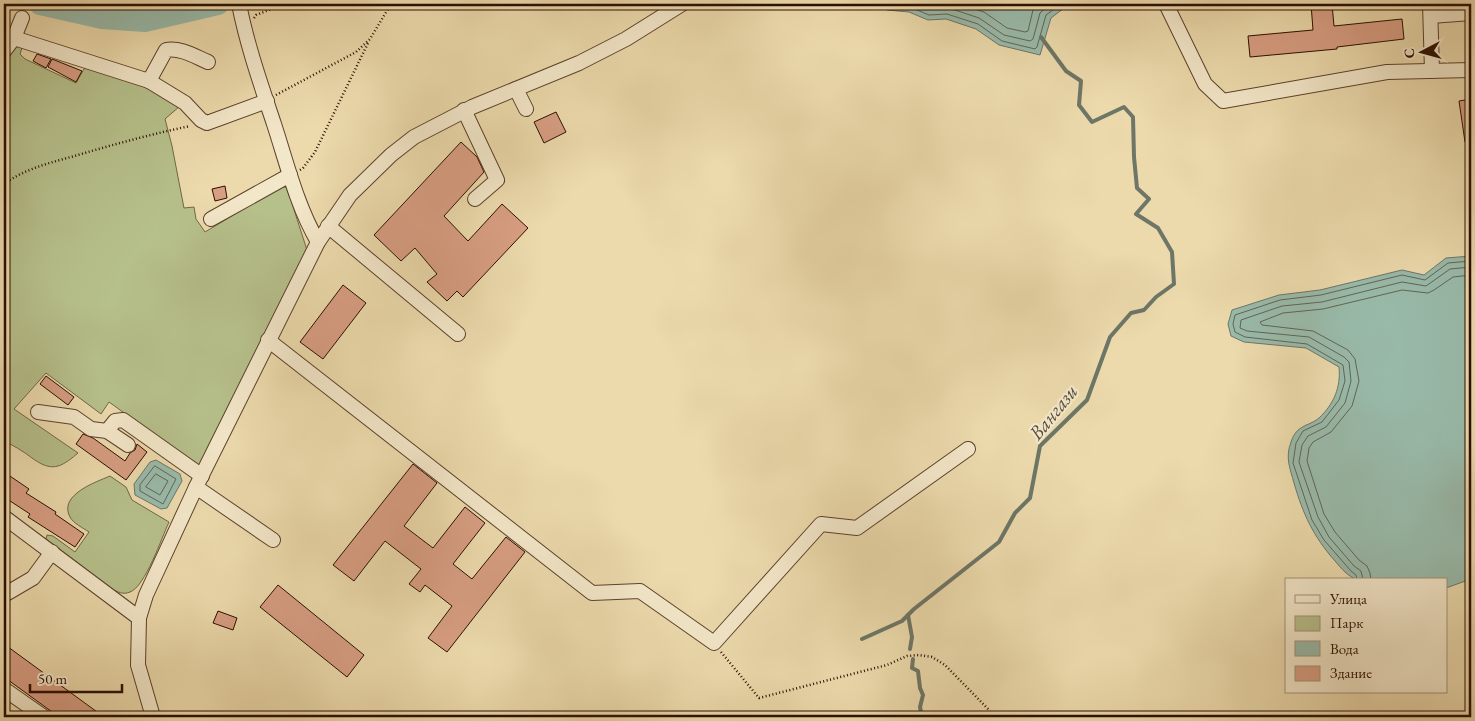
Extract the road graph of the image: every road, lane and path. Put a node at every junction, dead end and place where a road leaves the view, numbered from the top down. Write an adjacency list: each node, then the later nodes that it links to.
1 (284, 4): 9 (path)
2 (391, 4): 11 (path)
3 (682, 4): 17 (street)
4 (1166, 4): 15 (street)
5 (240, 9): 9 (street)
6 (1430, 10): 7 (street); 15 (street)
7 (1471, 13)
8 (22, 18): 10 (street)
9 (246, 32): 18 (street)
10 (9, 37): 12 (street); 16 (street)
11 (370, 39): 18 (path); 22 (path)
12 (4, 51)
13 (208, 62): 16 (street)
14 (1471, 70): 15 (street)
15 (1432, 71)
16 (149, 81): 21 (street)
17 (516, 89): 19 (street); 20 (street)
18 (267, 101): 21 (street); 22 (street)
19 (526, 109)
20 (464, 110): 24 (street); 26 (street)
21 (207, 123): 23 (path)
22 (290, 175): 25 (street); 27 (street)
23 (4, 184)
24 (475, 199)
25 (211, 219)
26 (328, 226): 27 (street); 28 (street)
27 (318, 242): 29 (street)
28 (458, 334)
29 (268, 340): 34 (street); 40 (street)
30 (38, 412): 31 (street)
31 (107, 431): 32 (street); 34 (street)
32 (128, 445)
33 (968, 449): 40 (street)
34 (199, 482): 36 (street); 39 (street)
35 (4, 517): 37 (street)
36 (273, 540)
37 (52, 552): 38 (street); 39 (street)
38 (4, 595)
39 (138, 618): 44 (street)
40 (714, 643): 42 (path)
41 (4, 689): 43 (street)
42 (990, 711)
43 (44, 717)
44 (153, 717)

